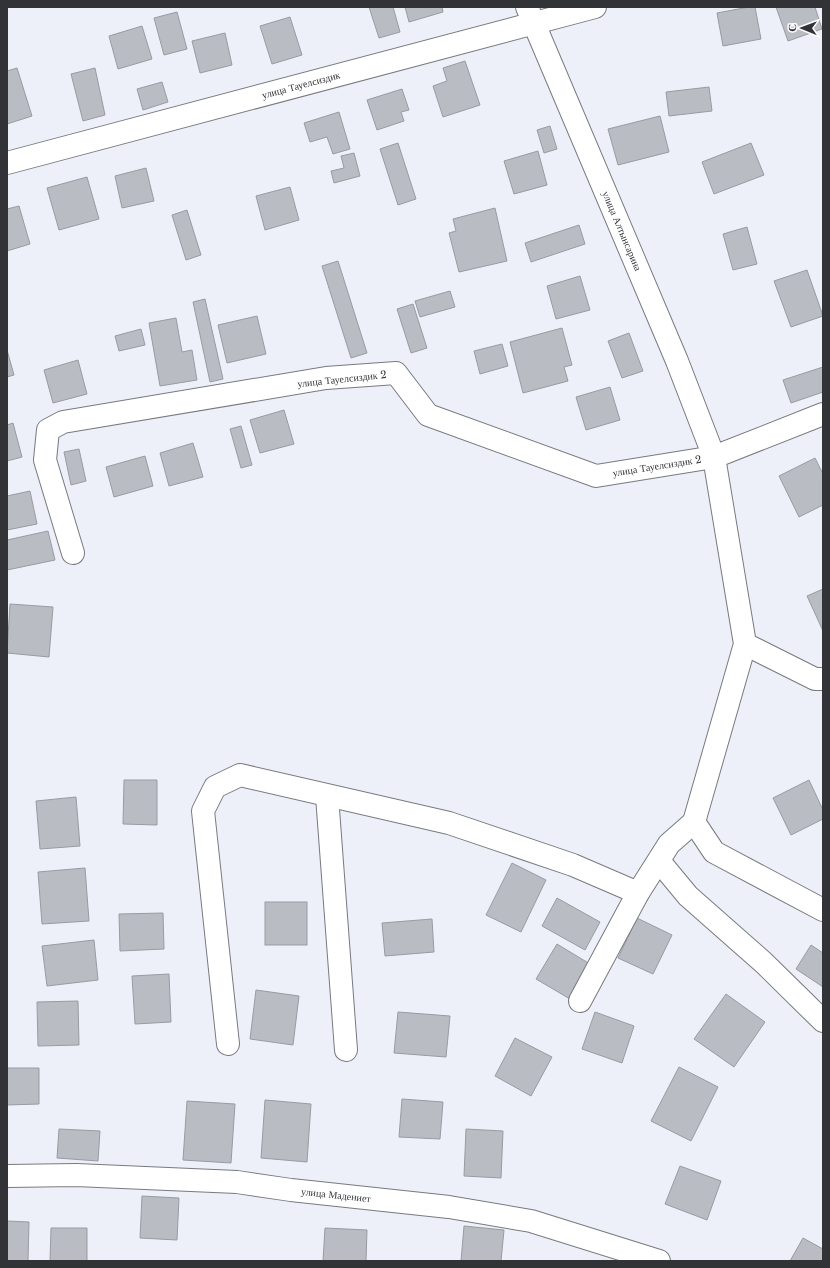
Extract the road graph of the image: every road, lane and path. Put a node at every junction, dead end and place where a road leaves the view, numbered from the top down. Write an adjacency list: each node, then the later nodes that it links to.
1 (595, 7): 2 (street, улица Тауелсиздик)
2 (531, 15): 3 (street, улица Тауелсиздик); 5 (street, улица Алтынсарина)
3 (7, 163)
4 (823, 414): 5 (street, улица Тауелсиздик 2)
5 (714, 457): 6 (street, улица Тауелсиздик 2); 7 (street, улица Алтынсарина)
6 (73, 553)
7 (745, 644): 8 (street); 10 (street)
8 (823, 679)
9 (327, 796): 12 (street); 16 (street); 17 (street)
10 (694, 822): 11 (street); 13 (street)
11 (659, 860): 12 (street); 15 (street)
12 (638, 893): 14 (street)
13 (823, 910)
14 (580, 1001)
15 (823, 1021)
16 (228, 1044)
17 (346, 1050)
18 (7, 1176): 19 (street, улица Мадениет)
19 (659, 1261)

